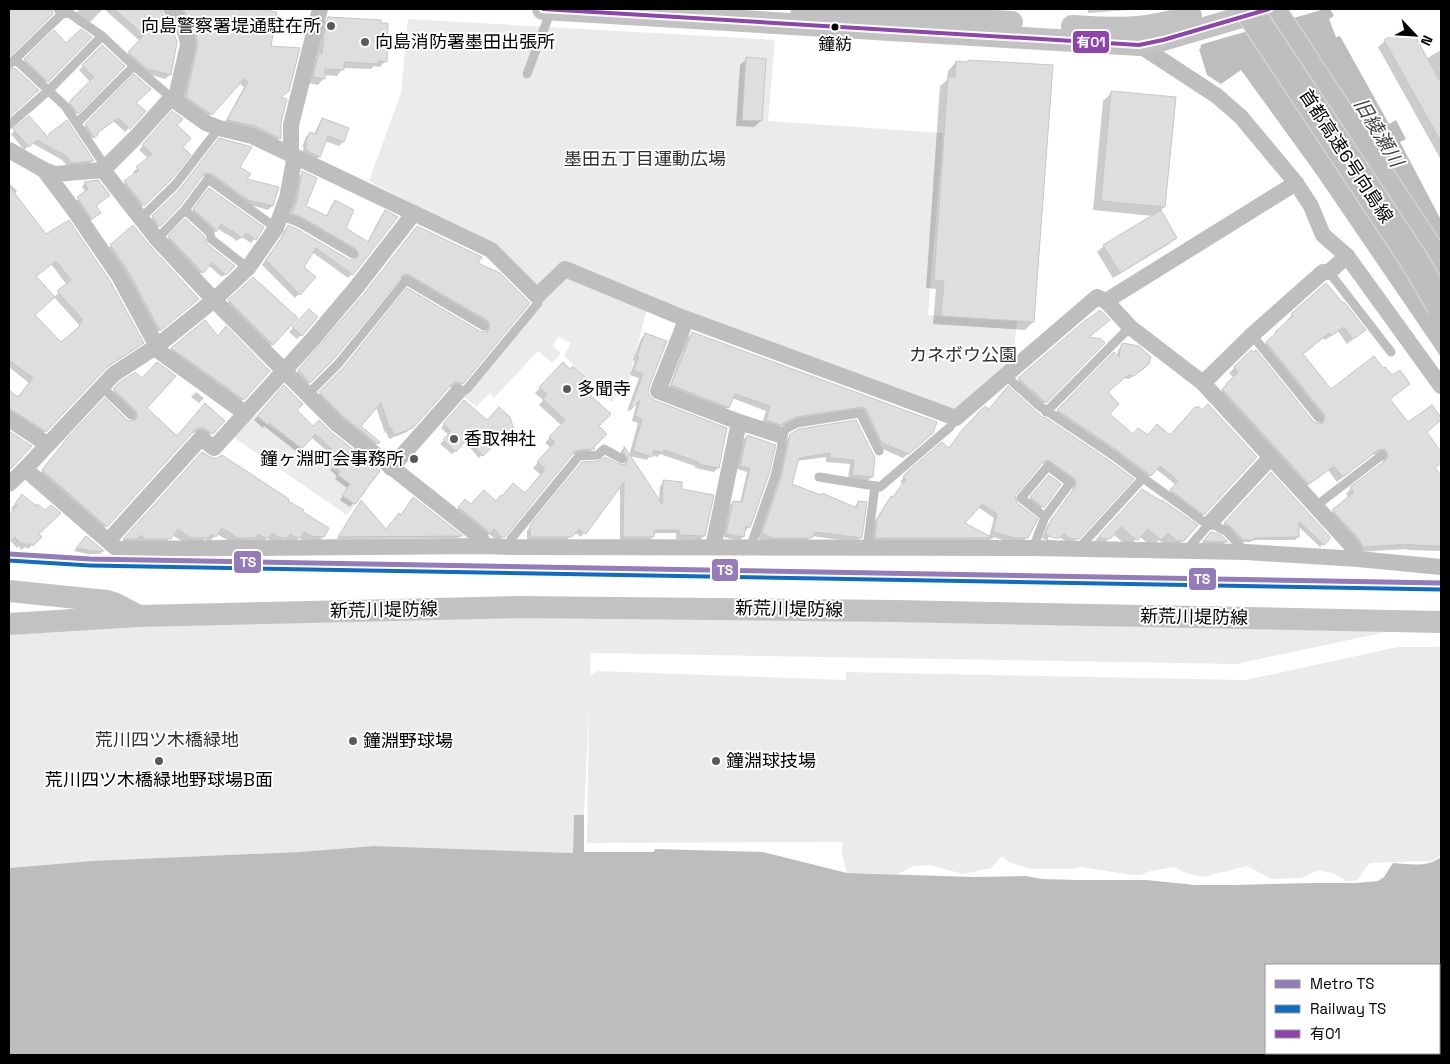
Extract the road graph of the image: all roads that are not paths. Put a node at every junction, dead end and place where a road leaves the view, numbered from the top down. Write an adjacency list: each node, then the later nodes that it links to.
1 (65, 9): 12 (lane); 14 (lane)
2 (171, 9): 18 (street)
3 (320, 9): 23 (street)
4 (543, 9): 5 (main road)
5 (552, 9): 10 (main road); 16 (lane)
6 (801, 9): 10 (main road)
7 (1215, 9): 11 (main road)
8 (1248, 9): 40 (highway, 首都高速6号向島線, bridge)
9 (1270, 9): 11 (main road); 35 (highway, 首都高速6号向島線)
10 (933, 19): 11 (main road); 13 (main road)
11 (1192, 23): 13 (main road)
12 (102, 36): 15 (lane); 17 (lane)
13 (1139, 45): 26 (street)
14 (12, 62): 17 (lane)
15 (134, 66): 18 (lane); 19 (lane)
16 (527, 74)
17 (48, 91): 19 (lane); 20 (lane)
18 (173, 99): 21 (street); 25 (street)
19 (77, 123): 25 (lane)
20 (9, 125)
21 (219, 128): 23 (street); 29 (lane)
22 (9, 150): 24 (street)
23 (291, 154): 28 (street); 30 (street)
24 (44, 170): 25 (street); 45 (street)
25 (103, 170): 29 (street)
26 (1296, 183): 33 (street); 39 (street)
27 (185, 210): 30 (lane); 31 (lane); 34 (lane)
28 (414, 213): 37 (street); 47 (street)
29 (141, 218): 31 (street)
30 (278, 221): 32 (lane); 34 (street)
31 (157, 239): 38 (street)
32 (353, 254)
33 (1347, 256): 36 (street); 50 (street)
34 (248, 268): 38 (street)
35 (1441, 268)
36 (1329, 272): 44 (street); 46 (lane)
37 (537, 296): 41 (street); 52 (lane)
38 (214, 300): 45 (street); 47 (street)
39 (1106, 301): 43 (street); 48 (street)
40 (1441, 306)
41 (685, 319): 57 (street); 60 (street)
42 (484, 326): 53 (lane)
43 (1130, 327): 49 (street); 54 (lane)
44 (1252, 335): 49 (street); 58 (lane)
45 (156, 346): 51 (street); 55 (street)
46 (1391, 352)
47 (283, 370): 53 (street); 55 (street)
48 (1005, 375): 54 (lane); 57 (street)
49 (1203, 383): 65 (street)
50 (1441, 386)
51 (102, 387): 56 (lane); 62 (street)
52 (458, 392): 67 (street)
53 (308, 394): 67 (street)
54 (1046, 412): 70 (lane)
55 (246, 413): 76 (street)
56 (131, 416)
57 (956, 418): 72 (lane)
58 (1319, 418)
59 (9, 419): 62 (street)
60 (739, 422): 61 (street); 79 (street)
61 (780, 435): 63 (lane); 80 (lane)
62 (47, 444): 68 (street)
63 (879, 452)
64 (1382, 455): 73 (lane)
65 (1271, 457): 73 (street); 75 (street)
66 (622, 458): 78 (lane)
67 (391, 468): 77 (street)
68 (25, 469): 71 (street); 76 (street)
69 (819, 477): 72 (lane)
70 (1143, 478): 75 (lane); 83 (lane)
71 (9, 484)
72 (875, 486): 82 (lane)
73 (1316, 506): 86 (street)
74 (1045, 517): 74 (lane); 81 (lane)
75 (1211, 522): 84 (lane); 85 (lane)
76 (108, 541): 77 (street)
77 (484, 546): 78 (street)
78 (512, 547): 79 (street)
79 (714, 547): 80 (street)
80 (750, 548): 82 (street)
81 (1033, 548): 82 (street); 83 (street)
82 (867, 549)
83 (1078, 550): 84 (street)
84 (1189, 551): 85 (street)
85 (1246, 552): 86 (street)
86 (1358, 559): 87 (street)
87 (1441, 567)
88 (9, 592): 89 (main road)
89 (137, 616): 90 (main road, 新荒川堤防線); 91 (main road, 新荒川堤防線)
90 (1441, 622)
91 (9, 624)

